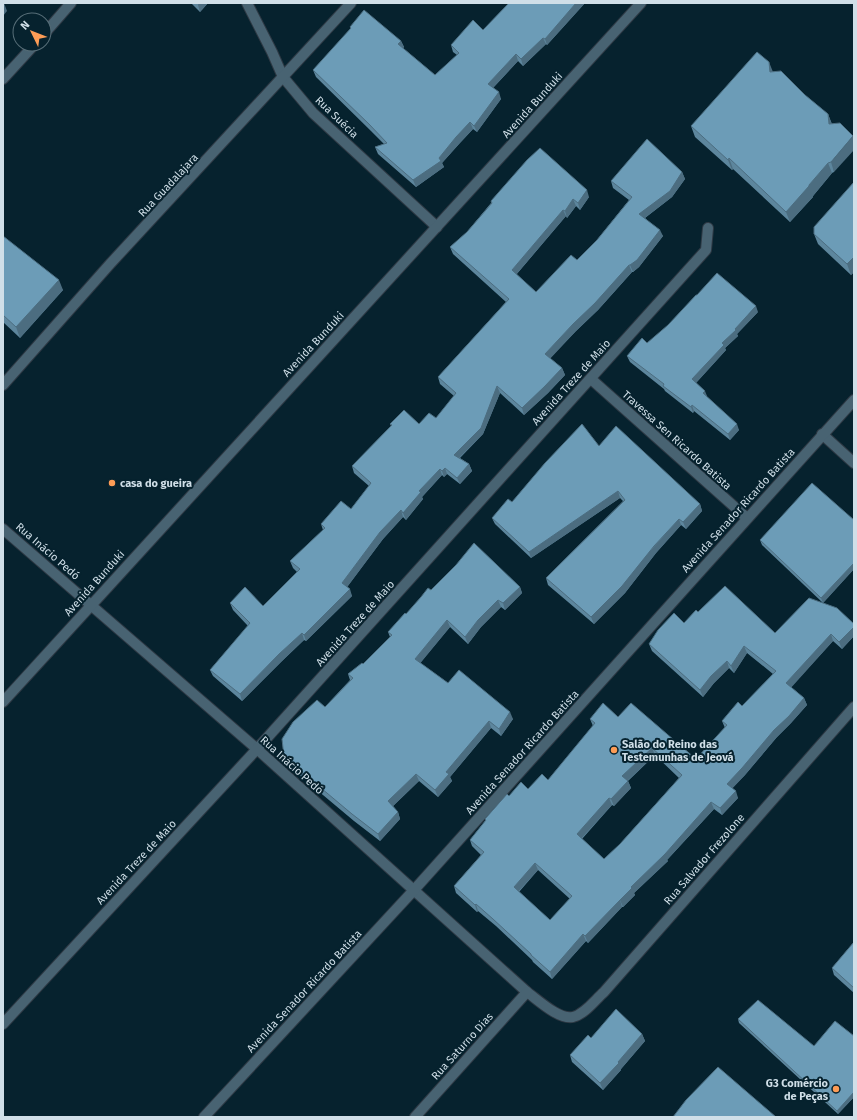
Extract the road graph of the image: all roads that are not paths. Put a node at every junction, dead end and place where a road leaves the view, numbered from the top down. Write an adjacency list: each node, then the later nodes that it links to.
1 (71, 3): 5 (street)
2 (247, 3): 7 (street, Rua Suécia)
3 (352, 3): 7 (street, Rua Guadalajara)
4 (641, 3): 9 (street, Avenida Bunduki)
5 (52, 25)
6 (28, 52): 8 (street)
7 (283, 77): 9 (street, Rua Suécia); 12 (street, Rua Guadalajara)
8 (3, 79)
9 (437, 227): 18 (street, Avenida Bunduki)
10 (708, 228): 11 (street, Avenida Treze de Maio)
11 (590, 379): 16 (street, Travessa Sen Ricardo Batista); 21 (street, Avenida Treze de Maio)
12 (3, 385)
13 (854, 400): 14 (street, Avenida Senador Ricardo Batista)
14 (822, 434): 15 (street); 16 (street, Avenida Senador Ricardo Batista)
15 (854, 463)
16 (747, 518): 22 (street, Avenida Senador Ricardo Batista)
17 (3, 529): 18 (street, Rua Inácio Pedó)
18 (91, 605): 19 (street, Avenida Bunduki); 21 (street, Rua Inácio Pedó)
19 (3, 702)
20 (854, 707): 24 (street, Rua Salvador Frezolone)
21 (257, 749): 22 (street, Rua Inácio Pedó); 25 (street, Avenida Treze de Maio)
22 (414, 890): 23 (street, Rua Inácio Pedó); 26 (street, Avenida Senador Ricardo Batista)
23 (527, 992): 24 (street, Rua Inácio Pedó); 27 (street, Rua Saturno Dias)
24 (565, 1017)
25 (3, 1024)
26 (204, 1117)
27 (415, 1117)

